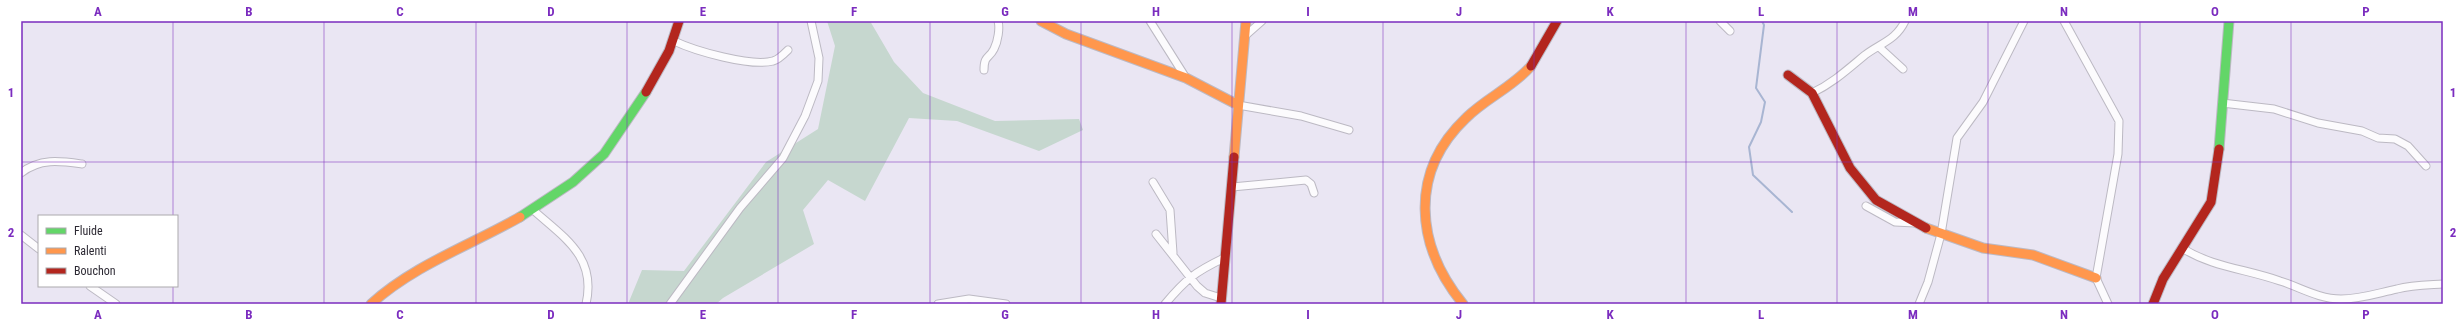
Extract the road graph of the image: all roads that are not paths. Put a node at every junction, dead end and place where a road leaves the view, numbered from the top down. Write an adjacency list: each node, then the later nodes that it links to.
1 (679, 21): 16 (main road)
2 (811, 21): 52 (street)
3 (998, 21): 20 (street)
4 (1041, 21): 22 (main road)
5 (1150, 21): 22 (street)
6 (1246, 21): 15 (main road)
7 (1262, 21): 15 (street)
8 (1556, 21): 56 (main road)
9 (1720, 21): 14 (street)
10 (1905, 21): 17 (street)
11 (2024, 21): 37 (street)
12 (2064, 21): 44 (street)
13 (2230, 21): 24 (main road)
14 (1730, 31)
15 (1245, 36): 25 (main road)
16 (674, 41): 18 (street); 34 (main road)
17 (1879, 48): 19 (street); 23 (street)
18 (788, 50)
19 (1903, 69)
20 (984, 70)
21 (1788, 75): 23 (main road)
22 (1186, 78): 25 (main road)
23 (1812, 93): 35 (main road)
24 (2222, 103): 28 (street); 40 (main road)
25 (1238, 105): 26 (street); 31 (main road)
26 (1349, 130)
27 (82, 164): 29 (street)
28 (2426, 166)
29 (21, 173)
30 (1153, 182): 41 (street)
31 (1232, 187): 32 (street); 42 (main road)
32 (1314, 193)
33 (1866, 206): 35 (street)
34 (532, 209): 50 (main road); 51 (street)
35 (1915, 223): 37 (main road)
36 (1156, 234): 41 (street)
37 (1941, 234): 44 (main road); 57 (street)
38 (21, 235): 39 (street)
39 (38, 248)
40 (2182, 248): 45 (street); 59 (main road)
41 (1173, 253): 43 (street)
42 (1224, 258): 43 (street); 48 (main road)
43 (1189, 277): 48 (street); 55 (street)
44 (2096, 278): 58 (street)
45 (2443, 284)
46 (91, 287): 47 (street)
47 (106, 301): 49 (street)
48 (1221, 301)
49 (116, 304)
50 (371, 304)
51 (586, 304)
52 (670, 304)
53 (938, 304): 54 (street)
54 (1006, 304)
55 (1166, 304)
56 (1464, 304)
57 (1919, 304)
58 (2108, 304)
59 (2153, 304)

